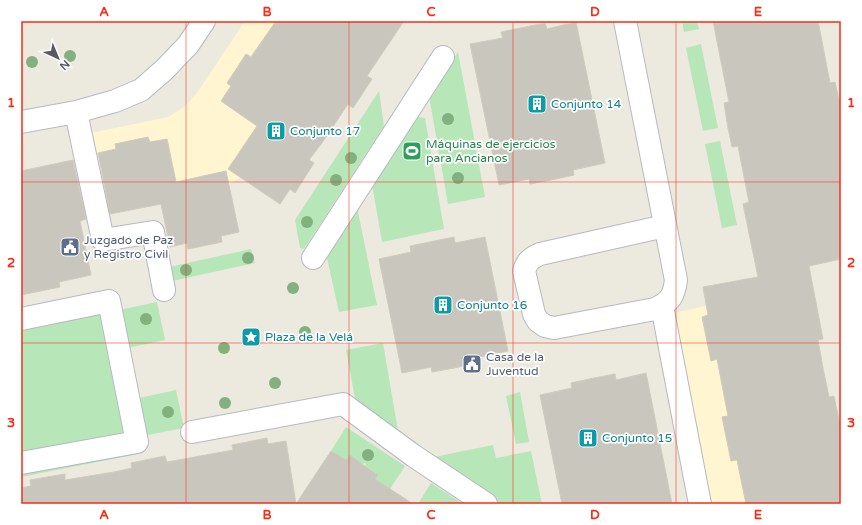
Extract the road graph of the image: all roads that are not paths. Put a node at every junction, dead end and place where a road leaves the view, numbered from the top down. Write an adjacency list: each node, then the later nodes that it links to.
1 (204, 21): 4 (street)
2 (625, 21): 6 (street)
3 (443, 57): 7 (street)
4 (76, 112): 5 (street); 8 (street)
5 (21, 122)
6 (665, 226): 9 (street); 9 (street)
7 (313, 258)
8 (164, 290)
9 (662, 306): 14 (street)
10 (21, 319): 12 (street)
11 (192, 432): 13 (street)
12 (21, 463)
13 (486, 504)
14 (700, 504)

